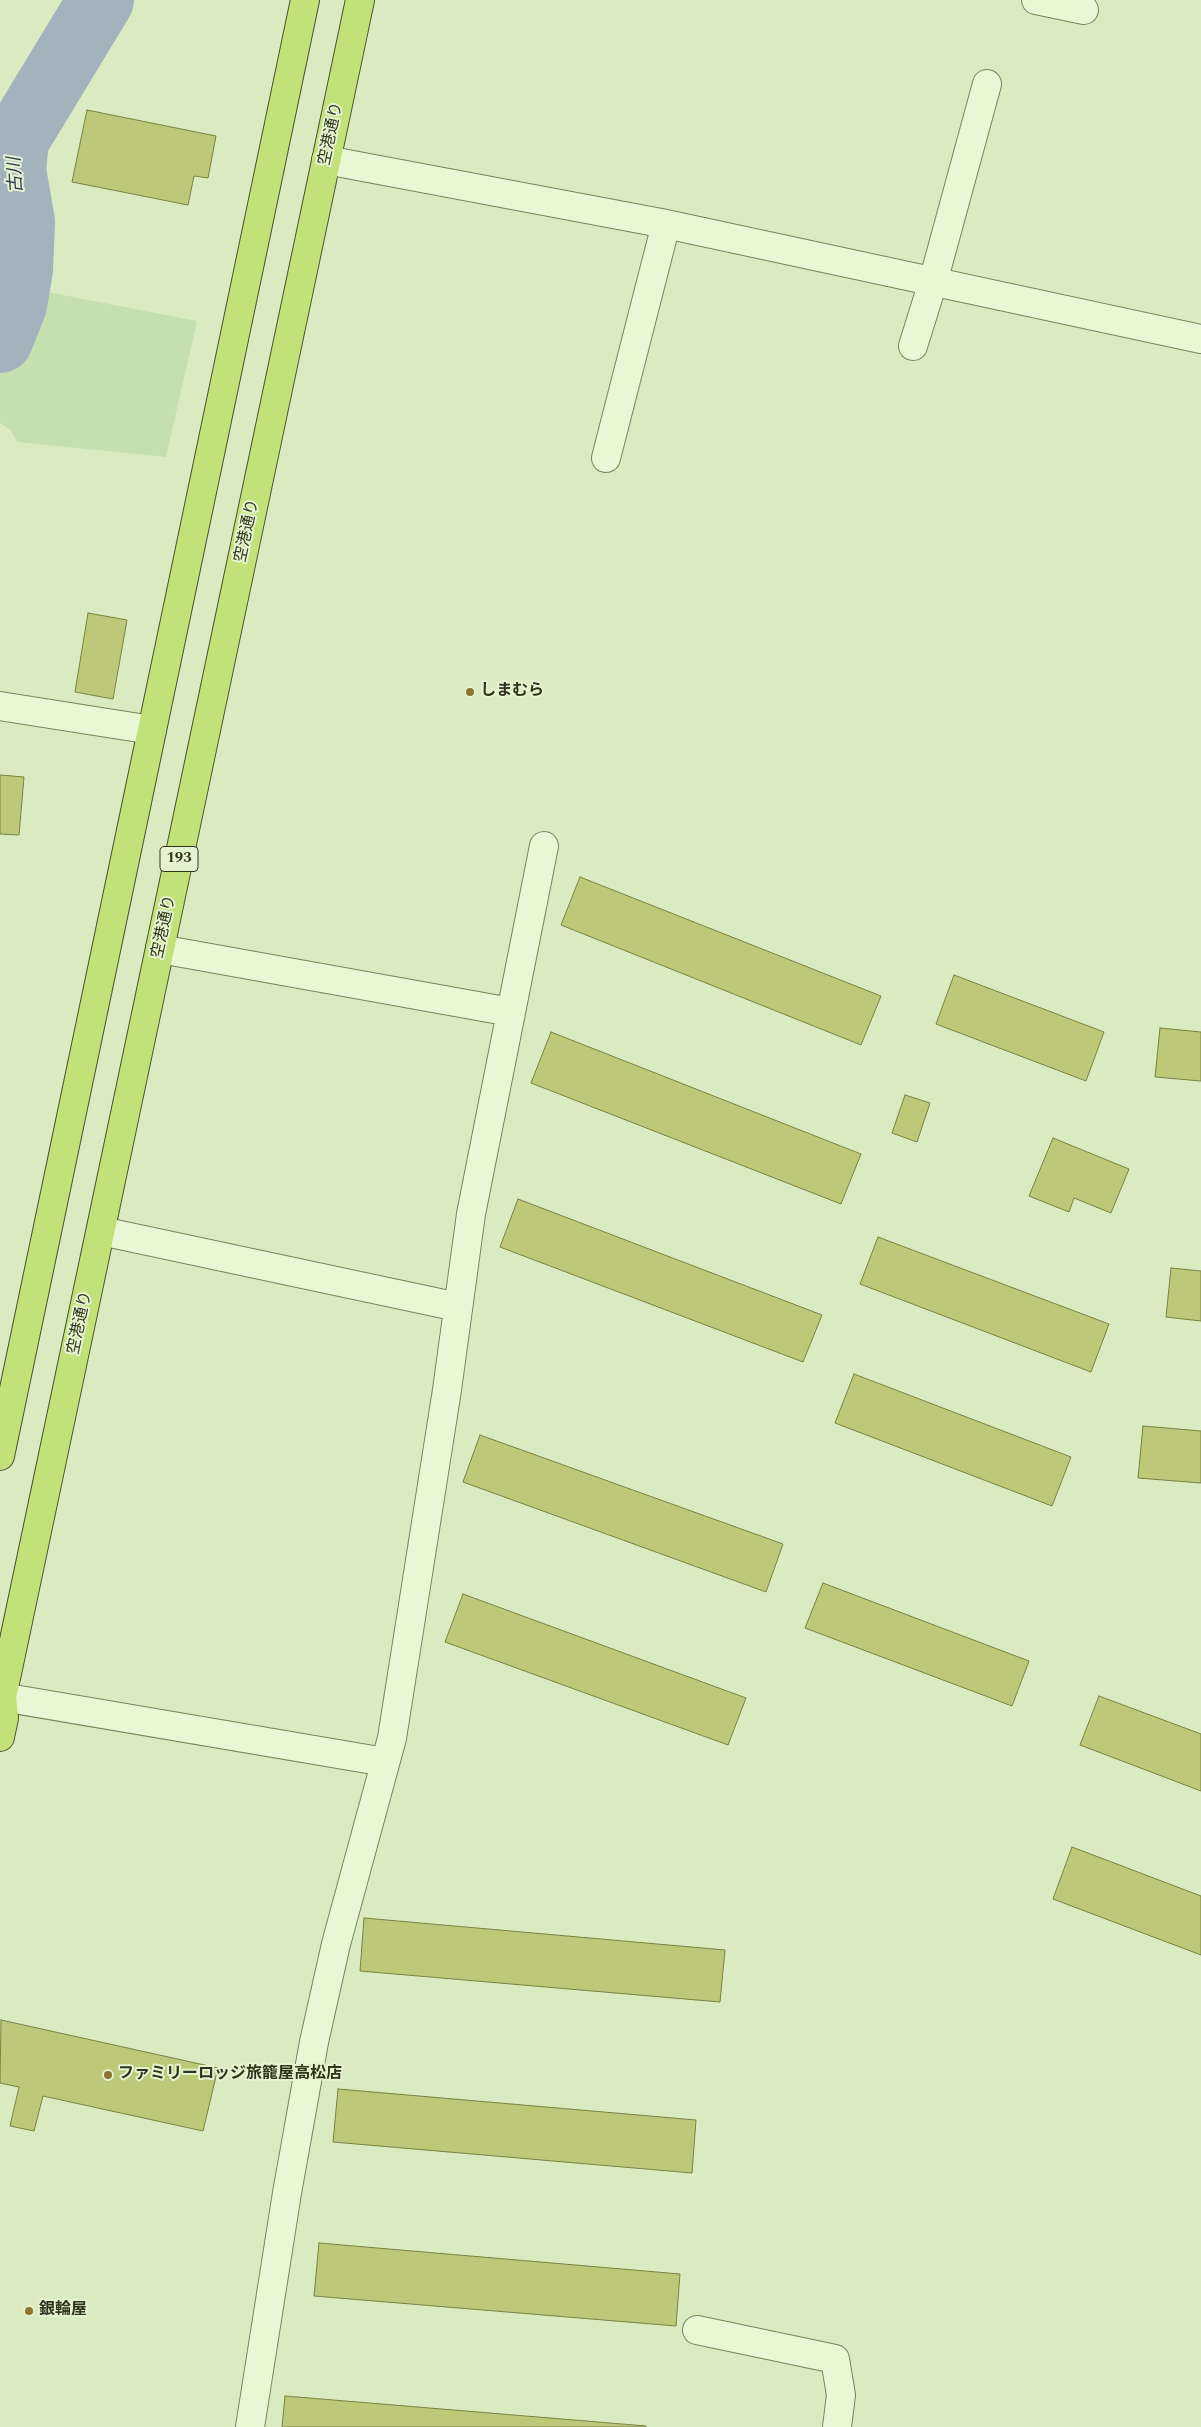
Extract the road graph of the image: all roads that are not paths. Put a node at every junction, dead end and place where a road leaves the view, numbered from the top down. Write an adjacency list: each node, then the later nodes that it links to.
1 (305, 0): 13 (highway)
2 (360, 0): 6 (highway, 空港通り / 193)
3 (1036, 0): 4 (street)
4 (1084, 10)
5 (986, 84): 8 (street)
6 (326, 160): 7 (street); 15 (highway, 空港通り / 193)
7 (666, 224): 8 (street); 11 (street)
8 (933, 282): 9 (street); 10 (street)
9 (1201, 339)
10 (913, 346)
11 (606, 458)
12 (0, 706): 13 (street)
13 (152, 730): 19 (highway)
14 (544, 846): 16 (street)
15 (160, 949): 16 (street); 17 (highway, 空港通り / 193)
16 (511, 1012): 18 (street)
17 (100, 1231): 18 (street); 20 (highway, 空港通り / 193)
18 (458, 1307): 22 (street)
19 (0, 1456)
20 (2, 1697): 21 (highway, 空港通り / 193); 22 (street)
21 (0, 1737)
22 (385, 1762): 24 (street)
23 (697, 2330): 25 (street)
24 (250, 2427)
25 (837, 2427)

